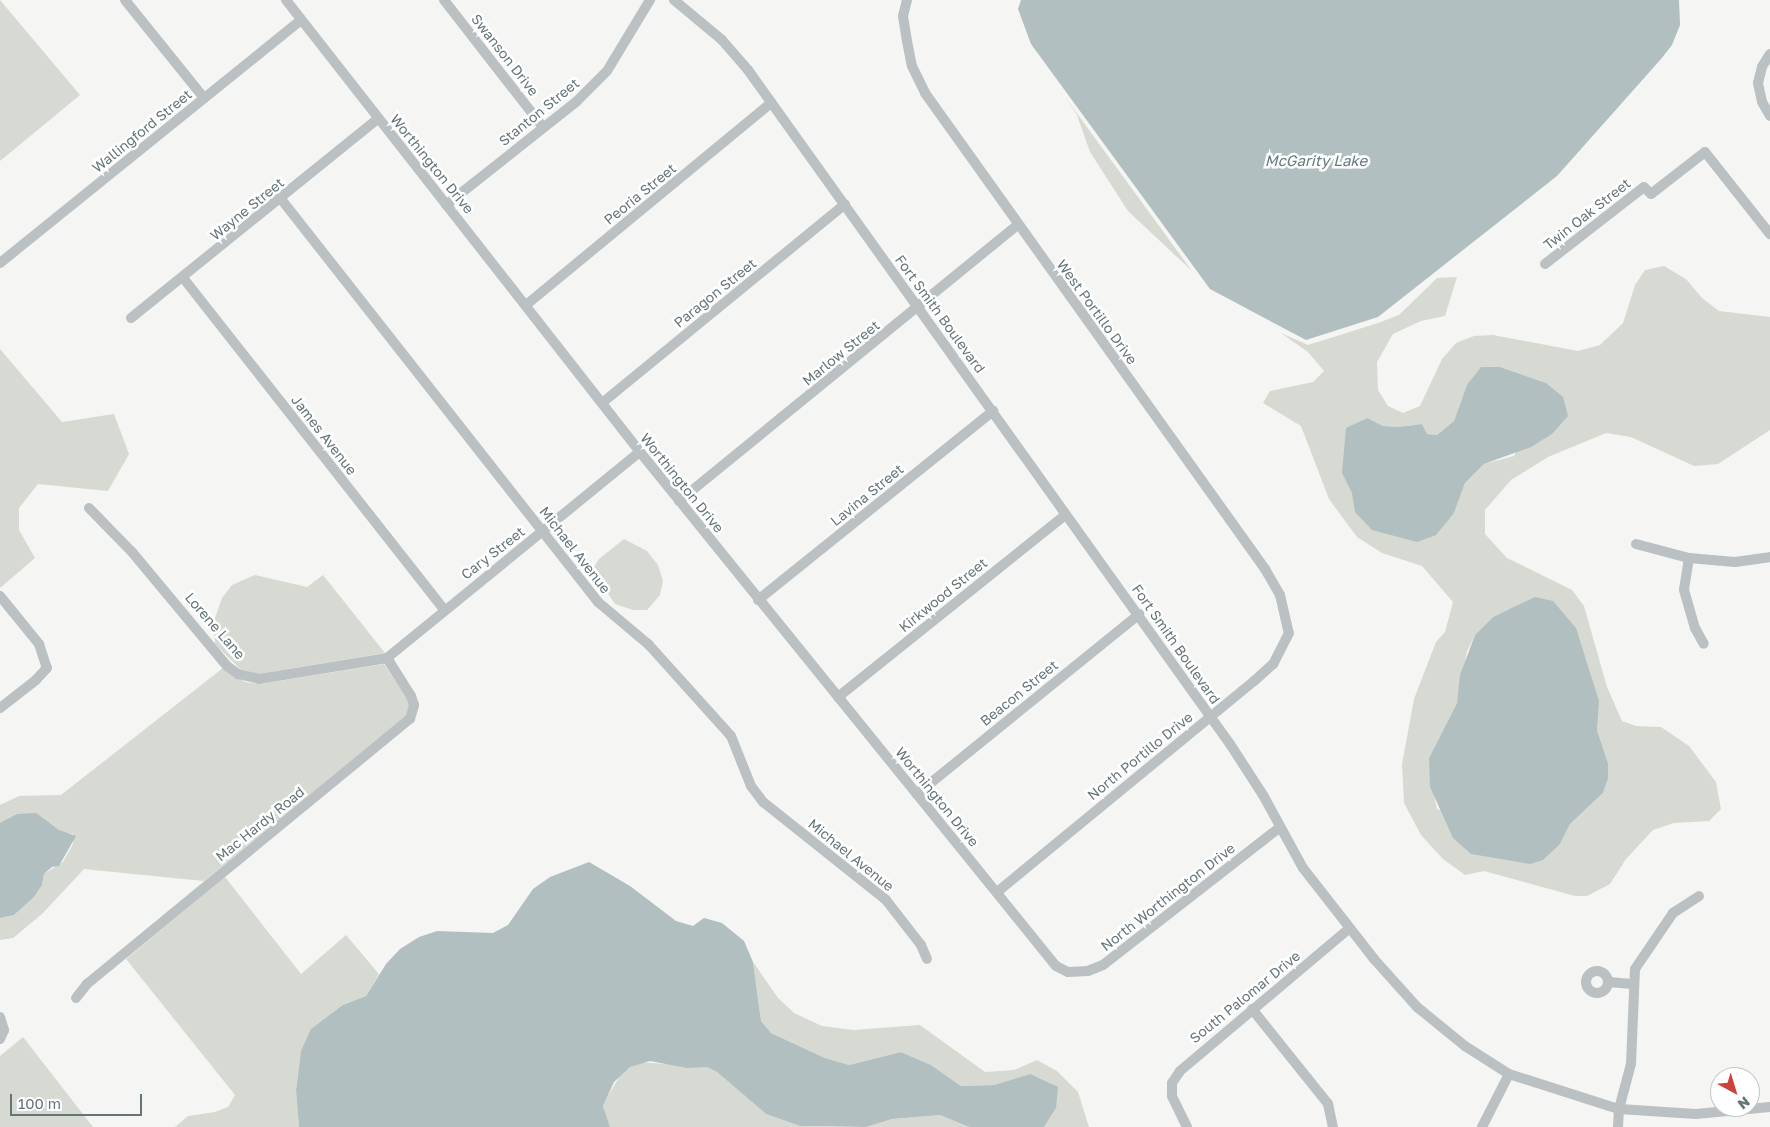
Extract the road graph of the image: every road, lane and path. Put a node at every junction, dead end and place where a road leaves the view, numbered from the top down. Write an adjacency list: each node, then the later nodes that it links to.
1 (125, 0): 9 (street)
2 (286, 0): 7 (street, Worthington Drive)
3 (444, 0): 13 (street, Swanson Drive)
4 (650, 0): 13 (street, Stanton Street)
5 (674, 0): 10 (street, Fort Smith Boulevard)
6 (907, 0): 17 (street, West Portillo Drive)
7 (301, 20): 9 (street, Wallingford Street); 12 (street, Worthington Drive)
8 (1770, 54): 11 (street)
9 (204, 98): 19 (street, Wallingford Street)
10 (771, 103): 16 (street, Fort Smith Boulevard); 22 (street, Peoria Street)
11 (1770, 116)
12 (378, 120): 14 (street, Wayne Street); 15 (street, Worthington Drive)
13 (543, 127): 15 (street, Stanton Street)
14 (281, 199): 21 (street, Wayne Street); 31 (street, Michael Avenue)
15 (446, 204): 22 (street, Worthington Drive)
16 (845, 204): 23 (street, Fort Smith Boulevard); 25 (street, Paragon Street)
17 (1018, 226): 23 (street, Marlow Street); 39 (street, West Portillo Drive)
18 (1770, 234): 20 (street, Twin Oak Street)
19 (0, 263)
20 (1545, 264)
21 (184, 279): 24 (street, Wayne Street); 37 (street, James Avenue)
22 (526, 306): 25 (street, Worthington Drive)
23 (918, 309): 26 (street, Fort Smith Boulevard); 28 (street, Marlow Street)
24 (131, 318)
25 (602, 403): 27 (street, Worthington Drive)
26 (993, 411): 30 (street, Fort Smith Boulevard); 36 (street, Lavina Street)
27 (640, 452): 28 (street, Worthington Drive); 31 (street, Cary Street)
28 (680, 501): 36 (street, Worthington Drive)
29 (89, 508): 41 (street, Lorene Lane)
30 (1065, 515): 38 (street, Fort Smith Boulevard); 42 (street, Kirkwood Street)
31 (543, 531): 37 (street, Cary Street); 50 (street, Michael Avenue)
32 (1636, 544): 34 (street)
33 (1770, 557): 34 (street)
34 (1689, 558): 40 (street)
35 (0, 596): 43 (street)
36 (758, 600): 42 (street, Worthington Drive)
37 (444, 609): 41 (street, Cary Street)
38 (1139, 614): 44 (street, Fort Smith Boulevard); 45 (street, Beacon Street)
39 (1288, 633): 44 (street, North Portillo Drive)
40 (1704, 644)
41 (387, 658): 54 (street, Mac Hardy Road)
42 (838, 697): 45 (street, Worthington Drive)
43 (0, 708)
44 (1210, 716): 46 (street, Fort Smith Boulevard); 47 (street, North Portillo Drive)
45 (917, 794): 47 (street, Worthington Drive)
46 (1279, 828): 49 (street, Fort Smith Boulevard); 51 (street, North Worthington Drive)
47 (997, 892): 51 (street, Worthington Drive)
48 (1699, 896): 53 (street)
49 (1350, 928): 55 (street, South Palomar Drive); 58 (street, Fort Smith Boulevard)
50 (927, 959)
51 (1068, 972)
52 (1609, 982): 53 (street)
53 (1632, 984): 60 (street)
54 (76, 998)
55 (1252, 1009): 61 (street); 62 (street, South Palomar Drive)
56 (0, 1017): 57 (street)
57 (0, 1039)
58 (1510, 1074): 60 (street, Fort Smith Boulevard); 63 (street)
59 (1770, 1107): 60 (street, Fort Smith Boulevard)
60 (1618, 1109): 64 (street)
61 (1333, 1123)
62 (1187, 1127)
63 (1482, 1127)
64 (1618, 1127)

